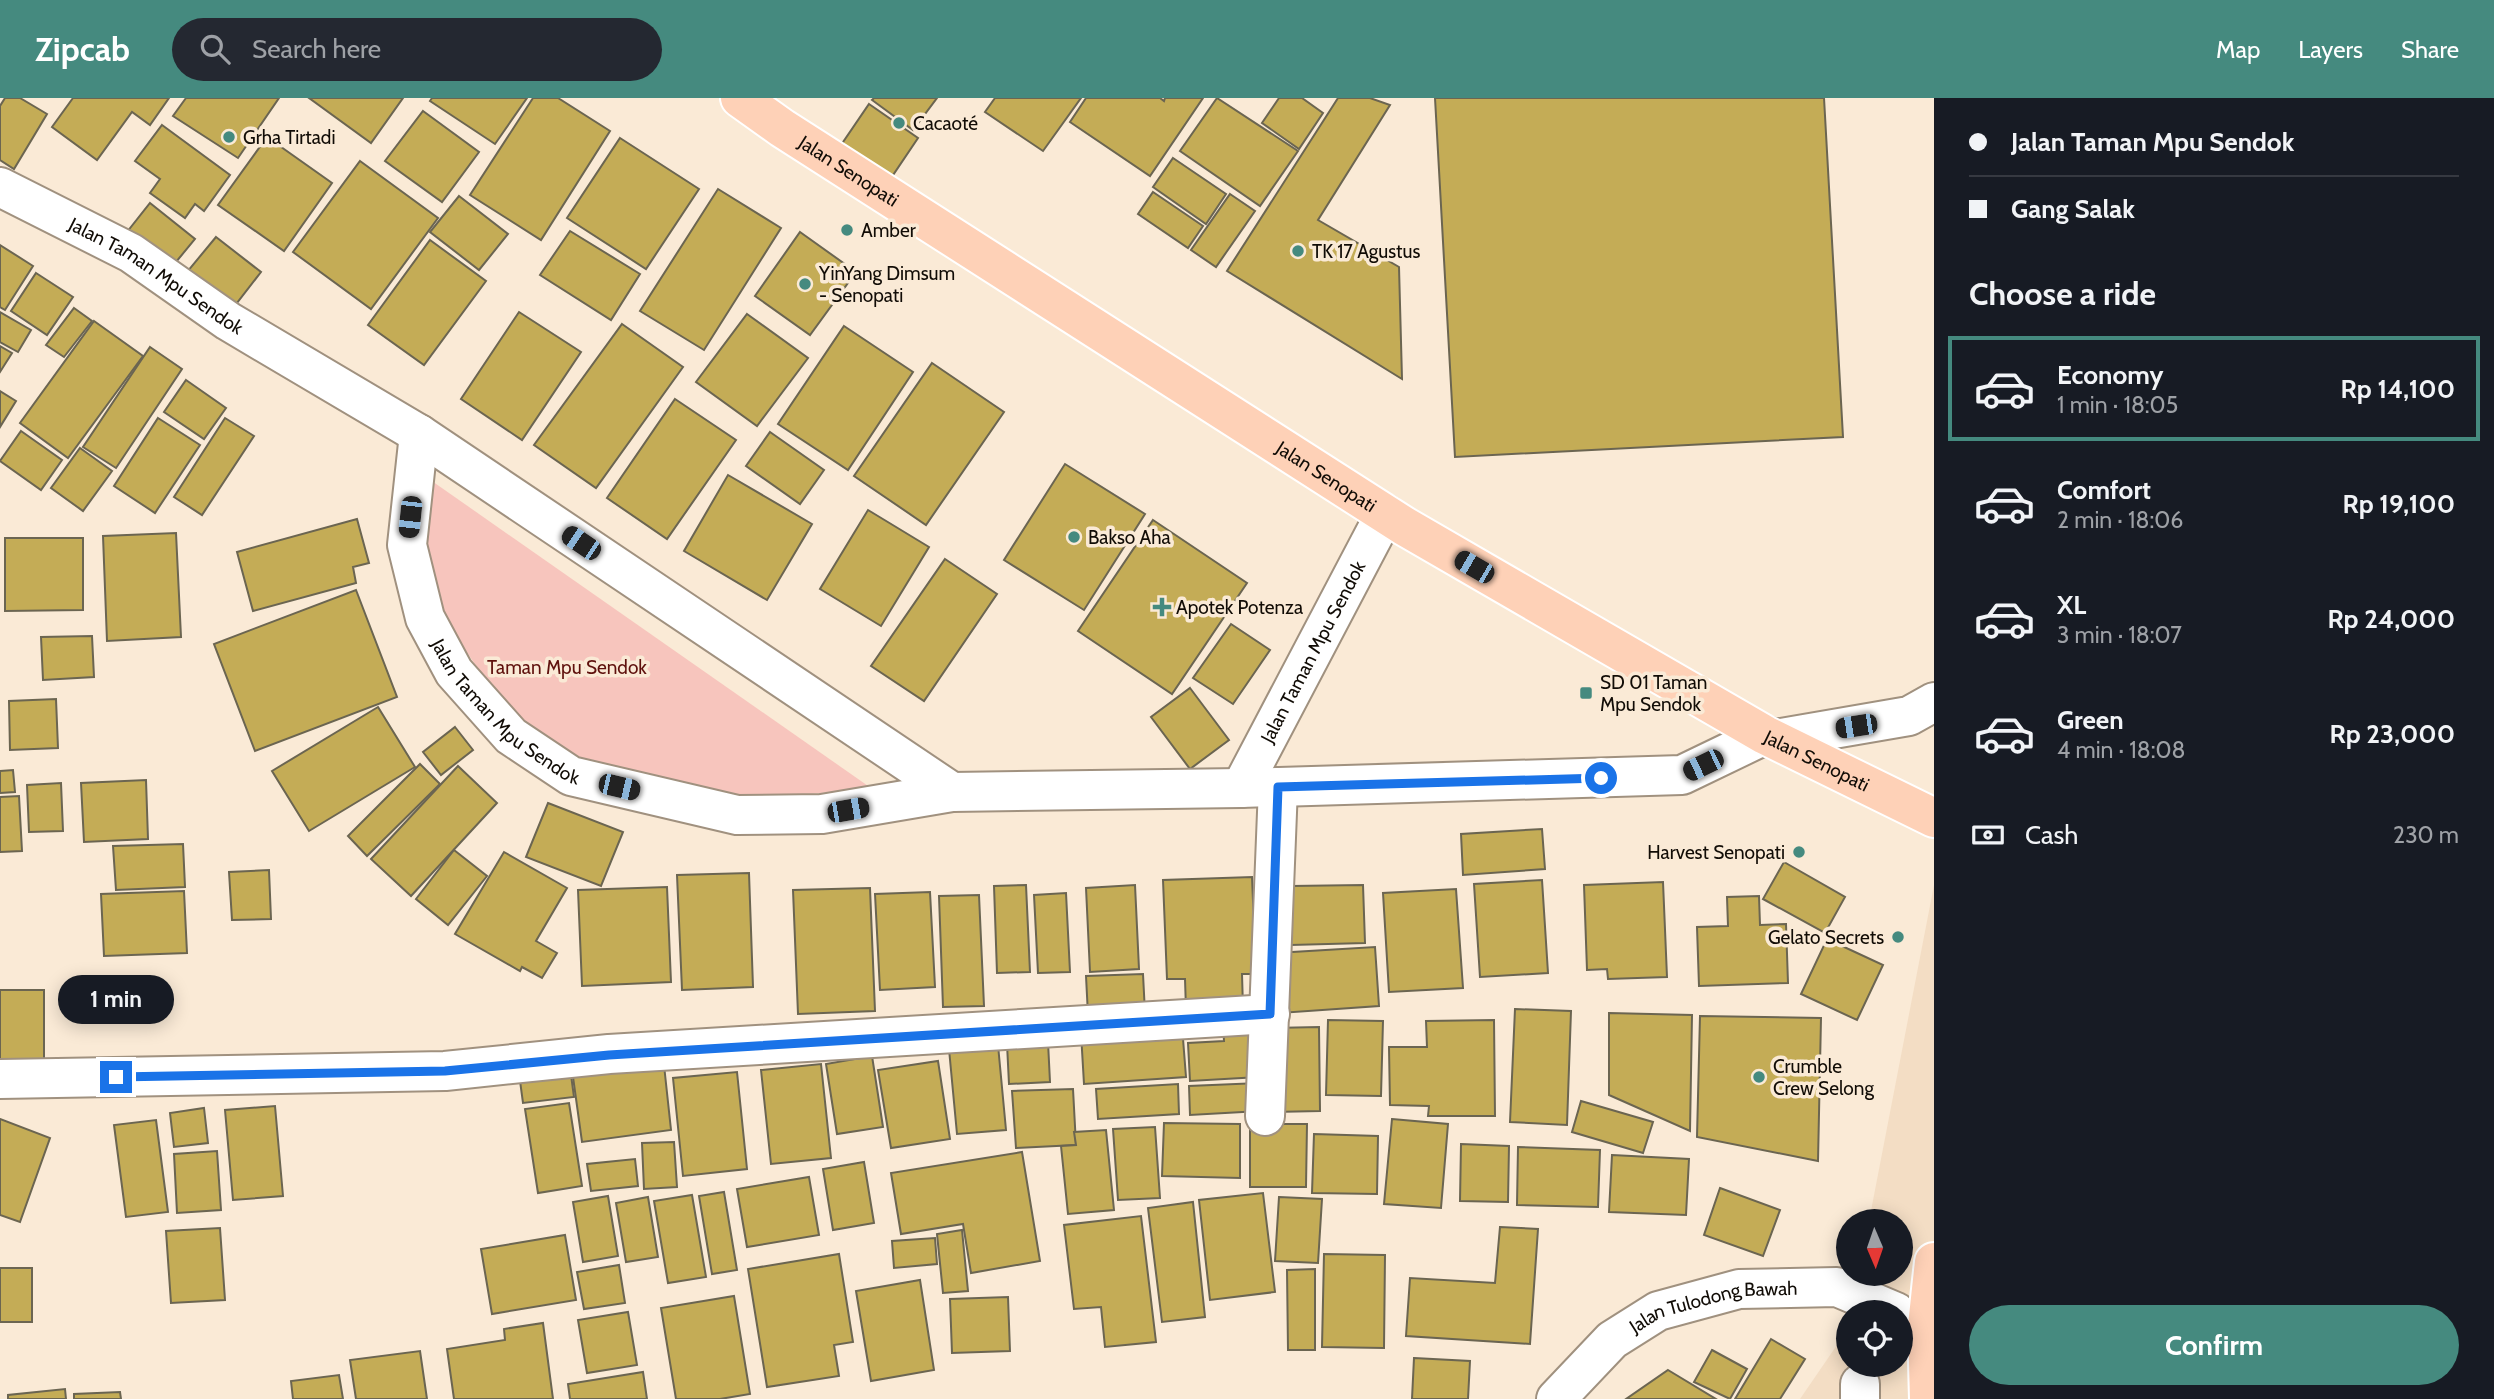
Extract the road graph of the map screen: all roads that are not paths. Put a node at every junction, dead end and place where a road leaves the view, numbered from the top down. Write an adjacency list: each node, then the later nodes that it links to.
1 (740, 98): 4 (main road, Jalan Senopati)
2 (0, 187): 3 (street, Jalan Taman Mpu Sendok)
3 (419, 434): 8 (street, Jalan Taman Mpu Sendok); 8 (street, Jalan Taman Mpu Sendok)
4 (1385, 514): 6 (main road, Jalan Senopati); 7 (street, Jalan Taman Mpu Sendok)
5 (1934, 702): 6 (street, Jalan Taman Mpu Sendok)
6 (1770, 737): 7 (street, Jalan Taman Mpu Sendok); 9 (main road, Jalan Senopati)
7 (1260, 788): 8 (street, Jalan Taman Mpu Sendok); 10 (street)
8 (953, 792)
9 (1934, 818)
10 (1270, 1014): 11 (street); 12 (street)
11 (0, 1079)
12 (1265, 1116)
13 (1934, 1262): 14 (main road)
14 (1914, 1321): 15 (street, Jalan Tulodong Bawah); 16 (main road)
15 (1556, 1399)
16 (1928, 1399)

